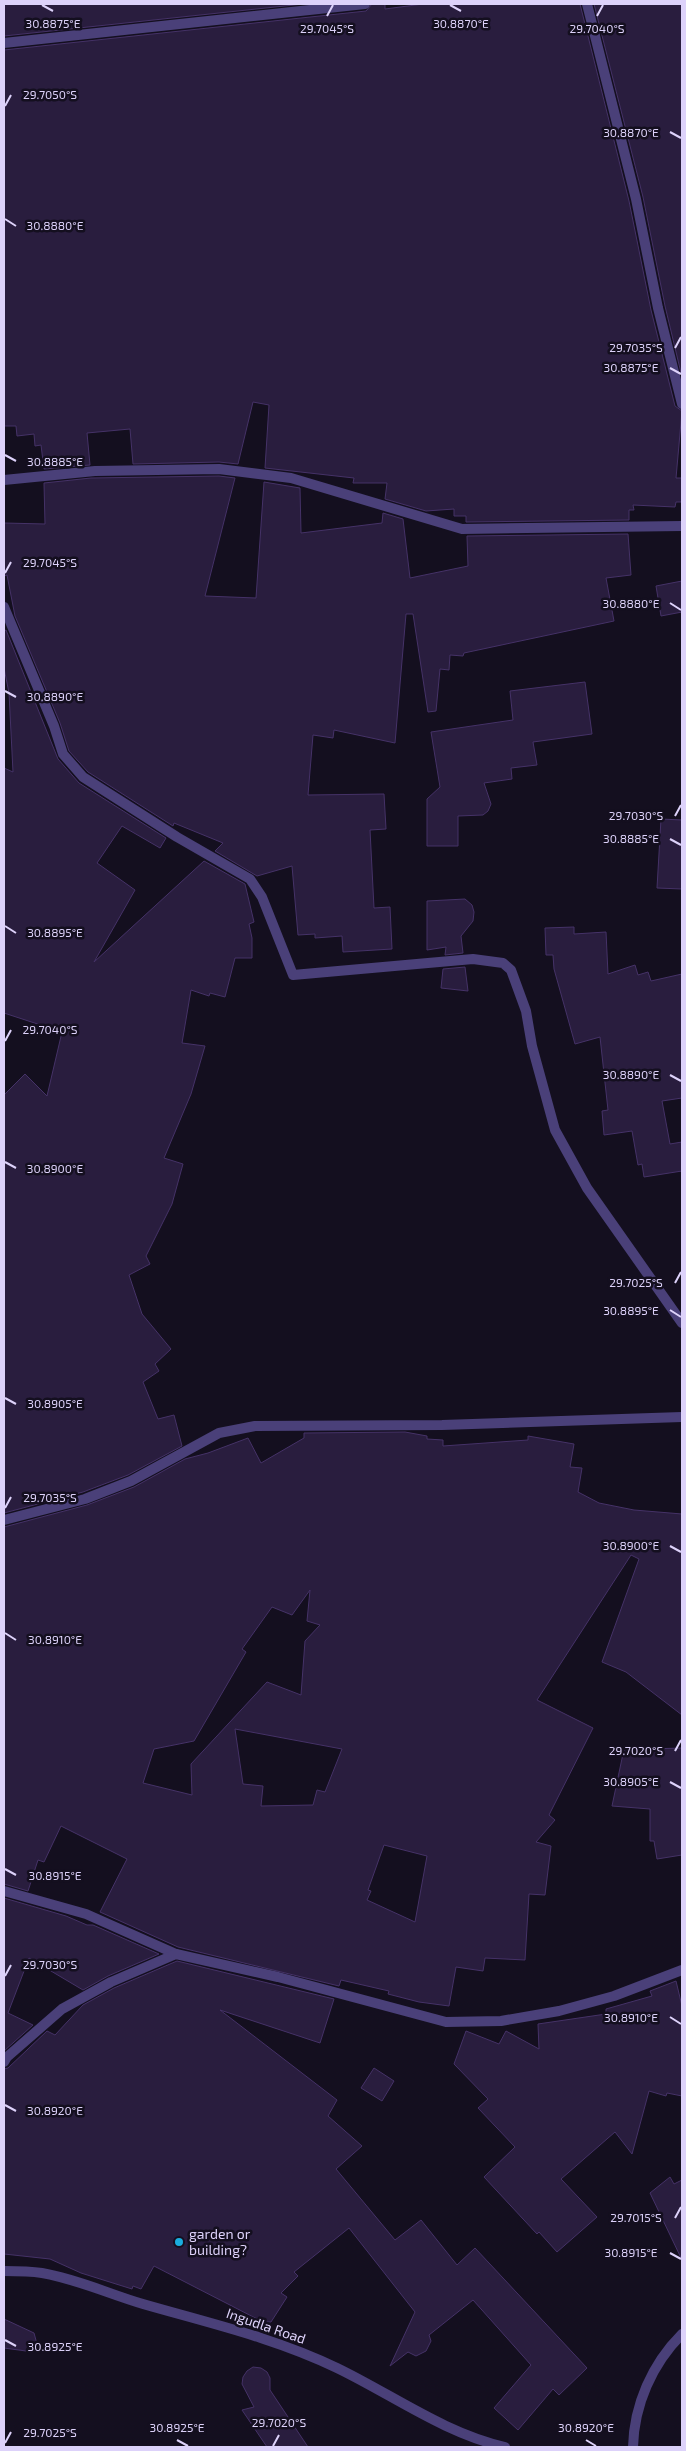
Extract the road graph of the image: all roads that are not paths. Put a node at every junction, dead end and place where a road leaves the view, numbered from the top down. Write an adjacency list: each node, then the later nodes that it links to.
1 (365, 4): 3 (street)
2 (587, 4): 4 (street)
3 (4, 43)
4 (682, 404)
5 (4, 480): 6 (street)
6 (682, 526)
7 (4, 607): 8 (street)
8 (682, 1323)
9 (682, 1417): 10 (street)
10 (4, 1520)
11 (4, 1891): 12 (street)
12 (176, 1954): 13 (street); 14 (street)
13 (682, 1970)
14 (4, 2062)
15 (4, 2271): 17 (street, Ingudla Road)
16 (682, 2334): 18 (street)
17 (505, 2447)
18 (633, 2447)

